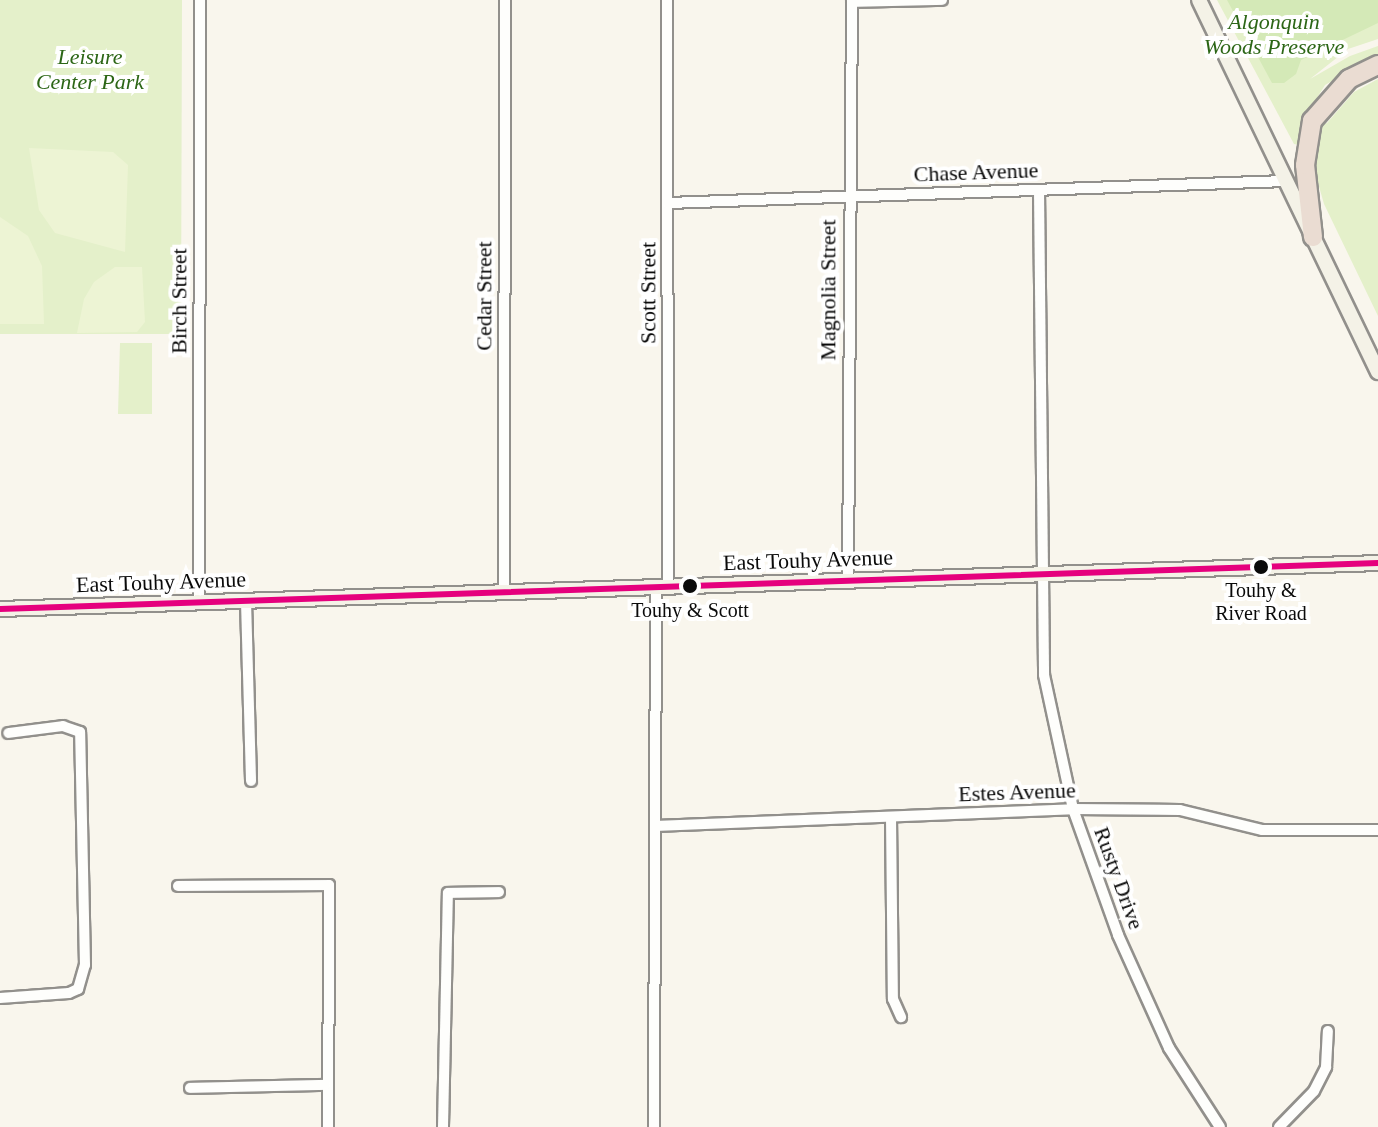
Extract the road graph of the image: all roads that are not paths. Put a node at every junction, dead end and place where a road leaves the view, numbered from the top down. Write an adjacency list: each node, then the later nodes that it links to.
1 (200, 0): 20 (street, Birch Street)
2 (505, 0): 18 (street, Cedar Street)
3 (667, 0): 11 (street, Scott Street)
4 (942, 0): 6 (street)
5 (1199, 0): 8 (main road)
6 (852, 1): 10 (street, Magnolia Street)
7 (1378, 65): 12 (highway)
8 (1286, 181): 9 (street, Chase Avenue); 12 (main road)
9 (1039, 190): 10 (street, Chase Avenue); 15 (street, Rusty Drive)
10 (849, 196): 11 (street, Chase Avenue); 16 (street, Magnolia Street)
11 (668, 203): 17 (street, Scott Street)
12 (1313, 237): 13 (main road)
13 (1378, 372)
14 (1378, 563): 15 (main road, East Touhy Avenue)
15 (1042, 574): 16 (main road, East Touhy Avenue); 24 (street, Rusty Drive)
16 (848, 581): 17 (main road, East Touhy Avenue)
17 (662, 587): 18 (main road, East Touhy Avenue); 26 (street, Scott Street)
18 (504, 592): 19 (main road, East Touhy Avenue)
19 (246, 601): 20 (main road, East Touhy Avenue); 23 (street)
20 (199, 603): 21 (main road, East Touhy Avenue)
21 (0, 609)
22 (8, 733): 30 (street)
23 (251, 781)
24 (1073, 809): 25 (street, Estes Avenue); 27 (street, Estes Avenue); 38 (street, Rusty Drive)
25 (891, 817): 26 (street, Estes Avenue); 31 (street)
26 (655, 826): 37 (street, Scott Street)
27 (1378, 830)
28 (178, 886): 33 (street)
29 (499, 892): 36 (street)
30 (0, 998)
31 (901, 1017)
32 (1328, 1031): 39 (street)
33 (325, 1085): 34 (street); 35 (street)
34 (190, 1088)
35 (328, 1127)
36 (443, 1127)
37 (654, 1127)
38 (1220, 1127)
39 (1279, 1127)

